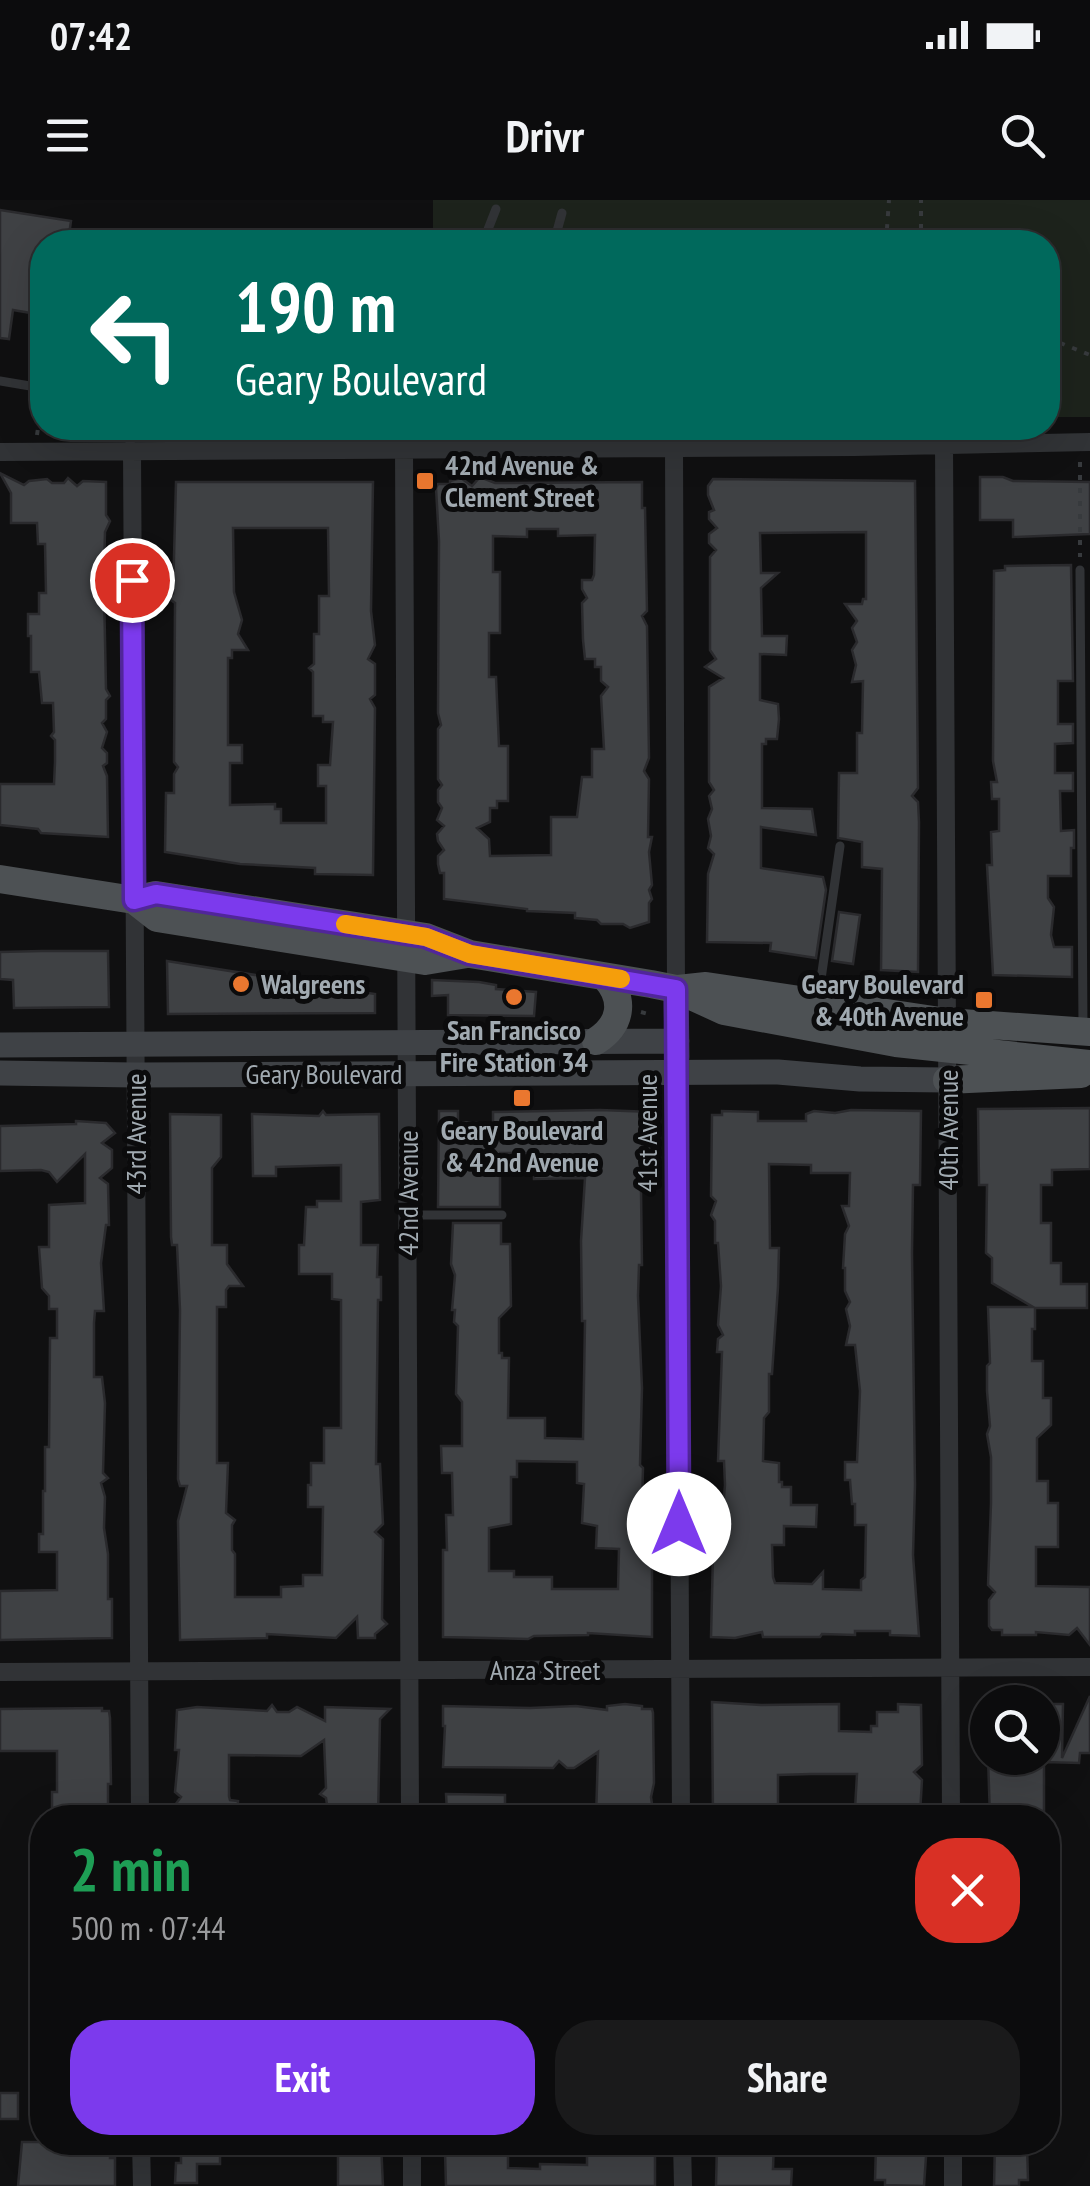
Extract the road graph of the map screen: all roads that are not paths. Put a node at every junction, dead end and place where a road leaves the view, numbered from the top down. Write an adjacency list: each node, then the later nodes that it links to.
1 (496, 209): 3 (lane)
2 (562, 213): 4 (lane)
3 (488, 230)
4 (557, 230)
5 (0, 381): 6 (lane)
6 (30, 386)
7 (130, 440): 12 (lane)
8 (1085, 442): 9 (street)
9 (944, 443): 10 (street); 23 (street, 40th Avenue)
10 (674, 448): 11 (street); 20 (street, 41st Avenue)
11 (404, 449): 12 (street); 18 (street, 42nd Avenue)
12 (132, 451): 13 (street); 17 (street, 43rd Avenue)
13 (0, 452)
14 (1080, 570): 22 (lane)
15 (840, 846): 21 (lane)
16 (0, 879): 17 (main road)
17 (134, 900): 18 (main road); 27 (street, 43rd Avenue)
18 (406, 946): 19 (main road); 26 (street, 42nd Avenue)
19 (605, 977): 20 (main road); 24 (main road)
20 (676, 989): 21 (main road); 23 (main road); 25 (street, 41st Avenue)
21 (817, 1002): 23 (main road)
22 (1087, 1032): 23 (main road)
23 (947, 1036): 29 (main road); 36 (street, 40th Avenue)
24 (596, 1041): 25 (street, Geary Boulevard); 26 (street, Geary Boulevard); 32 (lane)
25 (677, 1041): 30 (street, 41st Avenue)
26 (407, 1042): 27 (street, Geary Boulevard); 34 (street, 42nd Avenue)
27 (136, 1043): 28 (street, Geary Boulevard); 35 (street, 43rd Avenue)
28 (0, 1044)
29 (1090, 1064)
30 (677, 1072): 32 (street, Geary Boulevard); 36 (street, Geary Boulevard); 41 (street, 41st Avenue)
31 (0, 1073): 35 (street, Geary Boulevard)
32 (585, 1073): 34 (street, Geary Boulevard)
33 (1090, 1073): 36 (main road)
34 (407, 1074): 35 (street, Geary Boulevard); 37 (street, 42nd Avenue)
35 (136, 1076): 44 (street, 43rd Avenue)
36 (947, 1080): 40 (street, 40th Avenue)
37 (408, 1215): 38 (lane); 42 (street, 42nd Avenue)
38 (502, 1215)
39 (1090, 1667): 40 (street, Anza Street)
40 (950, 1668): 41 (street, Anza Street); 48 (street, 40th Avenue)
41 (680, 1669): 42 (street, Anza Street); 47 (street, 41st Avenue)
42 (410, 1670): 44 (street, Anza Street); 46 (street, 42nd Avenue)
43 (0, 1672): 44 (street, Anza Street)
44 (139, 1672): 45 (street, 43rd Avenue)
45 (140, 1805)
46 (410, 1805)
47 (681, 1805)
48 (951, 1805)
49 (142, 2155): 53 (street)
50 (412, 2155): 54 (street)
51 (682, 2155): 55 (street)
52 (953, 2155): 56 (street)
53 (142, 2186)
54 (412, 2186)
55 (682, 2186)
56 (953, 2186)

